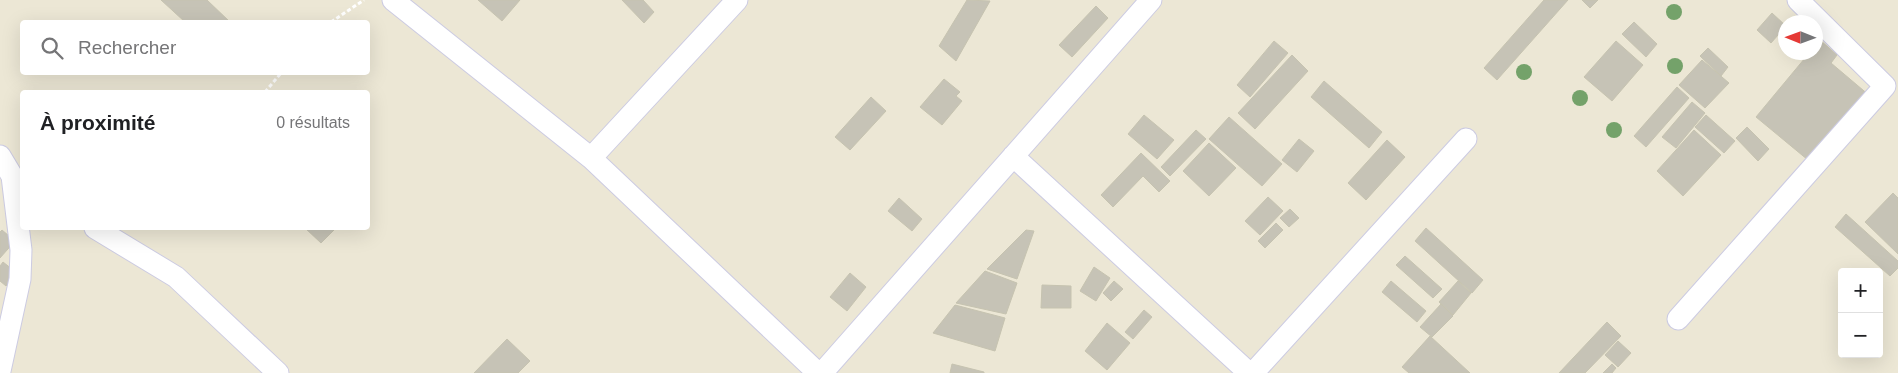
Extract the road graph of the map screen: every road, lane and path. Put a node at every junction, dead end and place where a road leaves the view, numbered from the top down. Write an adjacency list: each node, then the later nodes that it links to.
1 (364, 0): 6 (path)
2 (393, 0): 13 (street)
3 (737, 0): 13 (street)
4 (1151, 0): 12 (street)
5 (1798, 0): 9 (street)
6 (334, 20)
7 (280, 75): 8 (path)
8 (268, 90)
9 (1892, 91): 16 (street)
10 (1466, 139): 22 (street)
11 (0, 156): 14 (street)
12 (1014, 156): 20 (street); 21 (street)
13 (591, 158): 19 (street)
14 (17, 179): 17 (street)
15 (98, 230): 18 (street)
16 (1678, 319)
17 (0, 371)
18 (278, 373)
19 (818, 373)
20 (822, 373)
21 (1248, 373)
22 (1253, 373)

